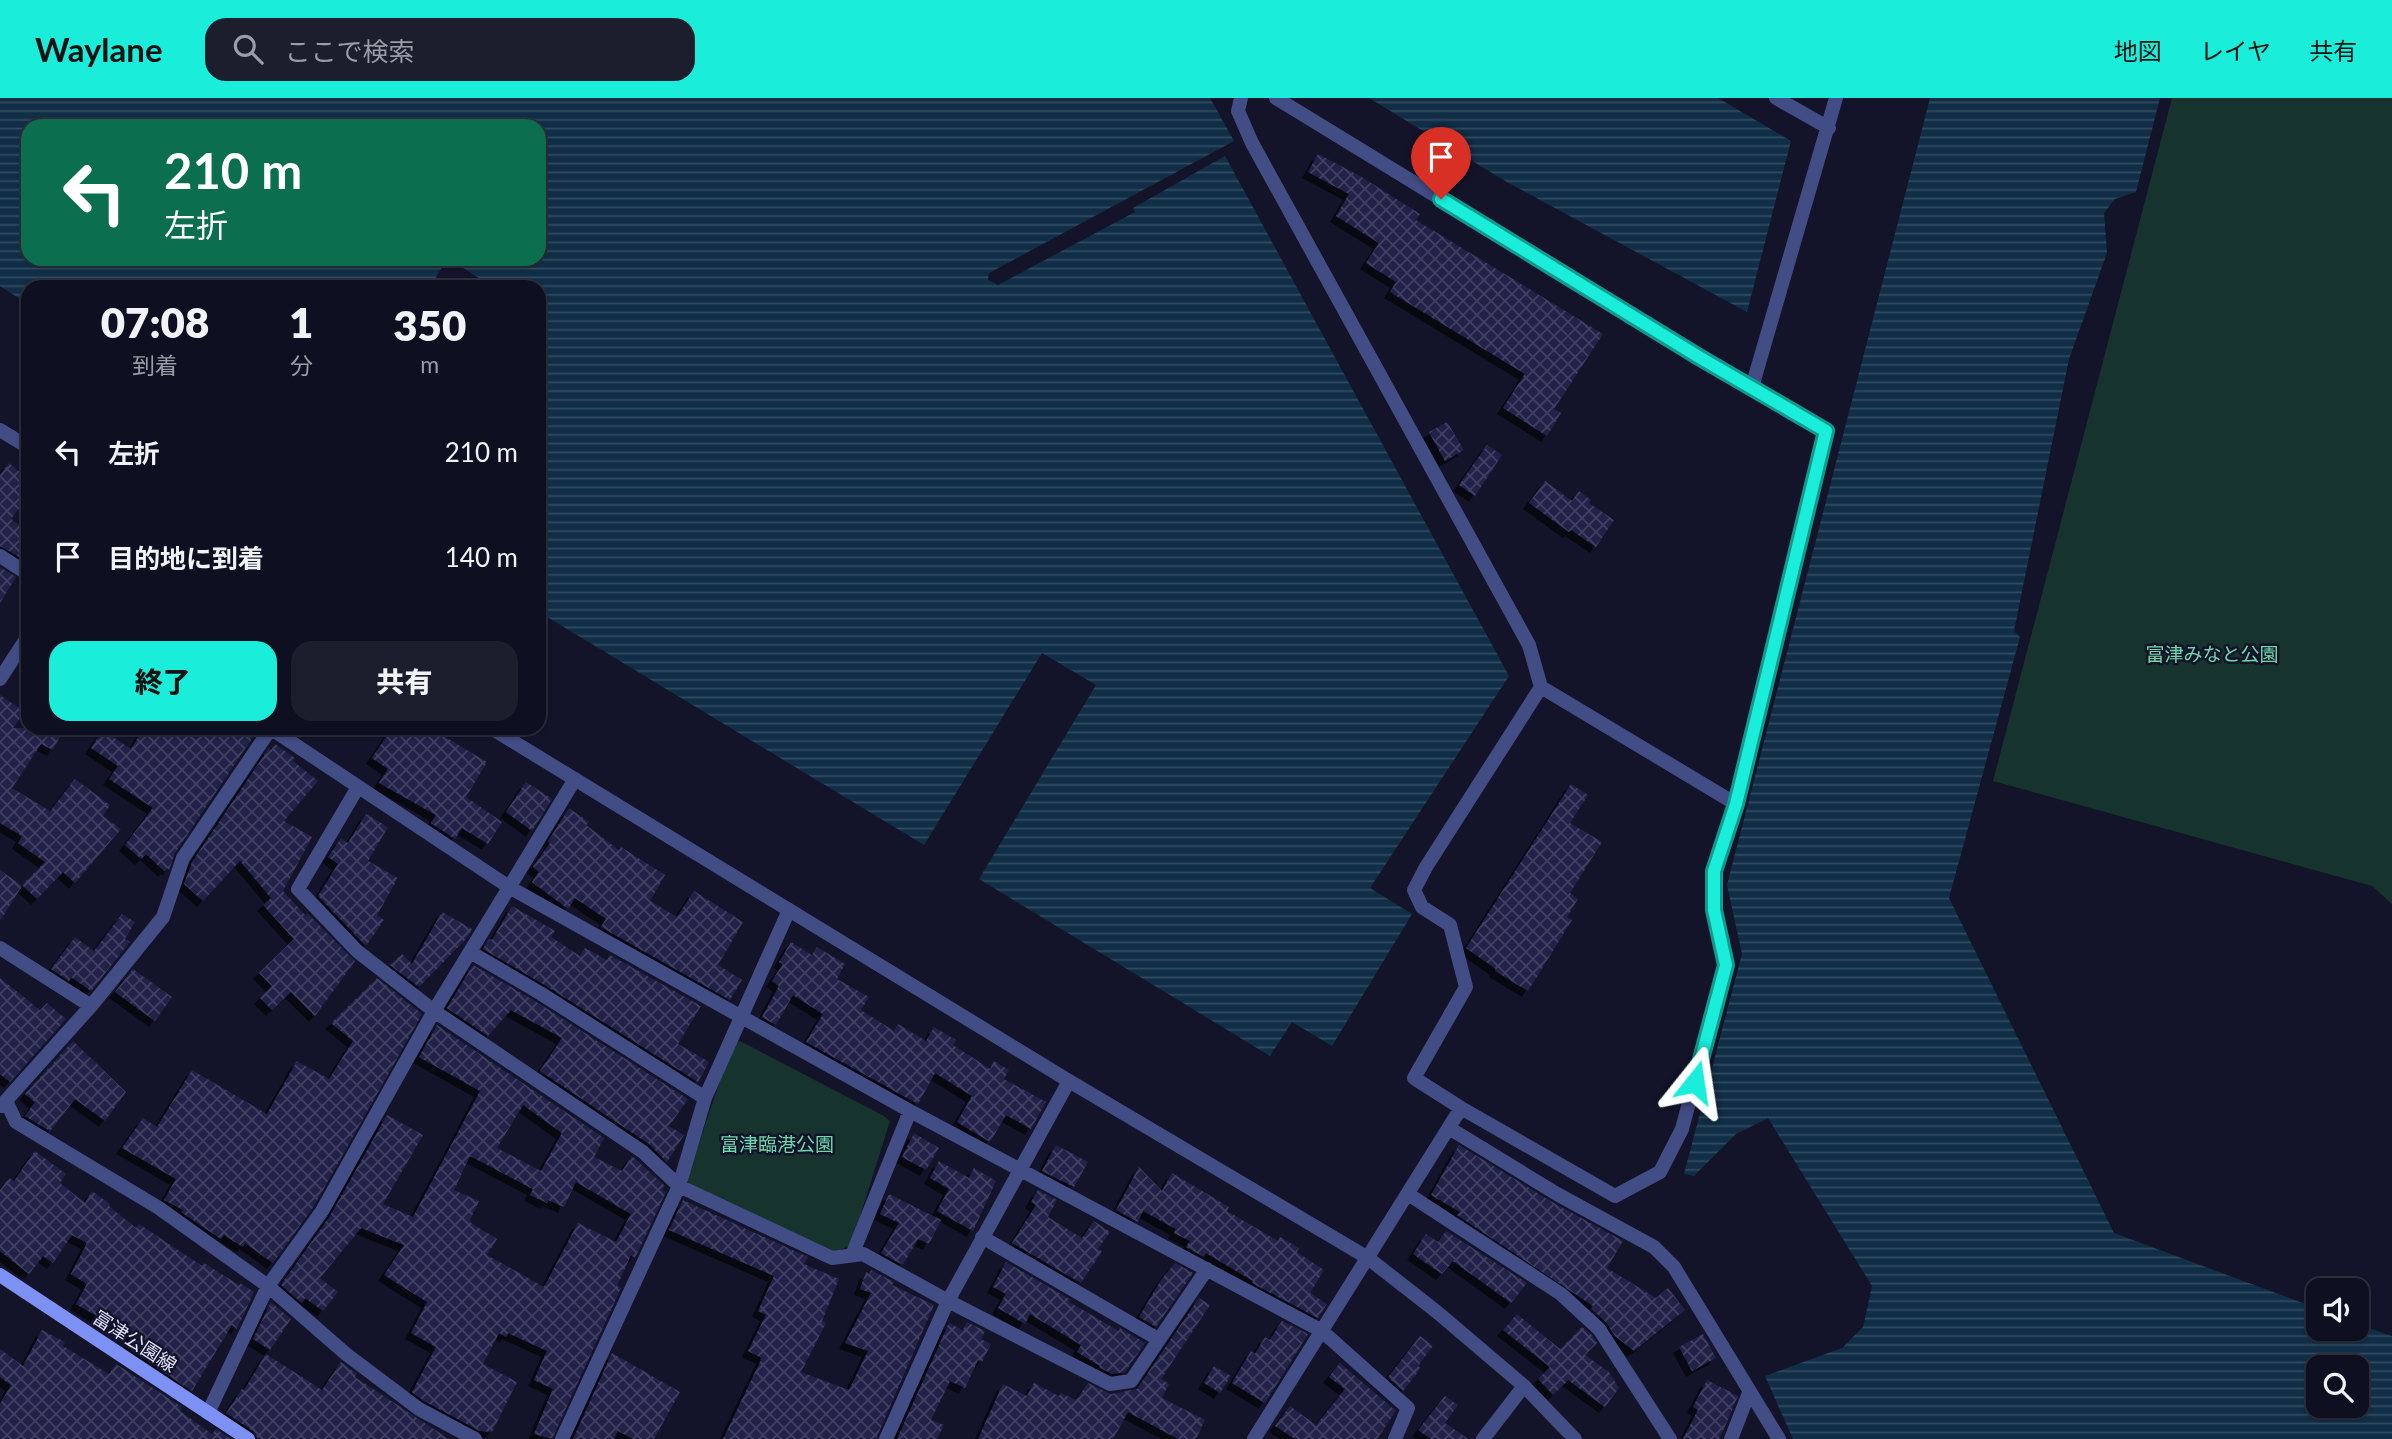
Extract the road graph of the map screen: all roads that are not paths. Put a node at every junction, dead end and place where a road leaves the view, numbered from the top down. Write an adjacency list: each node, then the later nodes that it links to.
1 (1241, 98): 13 (street)
2 (1276, 98): 6 (street)
3 (1776, 98): 5 (street)
4 (1836, 98): 5 (street)
5 (1829, 128): 6 (street)
6 (1752, 387): 19 (street)
7 (0, 430): 8 (street)
8 (21, 443)
9 (0, 556): 10 (street)
10 (21, 570)
11 (21, 647): 12 (street)
12 (0, 679)
13 (1541, 687): 19 (street); 30 (street)
14 (266, 735): 24 (street)
15 (281, 735): 18 (street)
16 (503, 735): 17 (street)
17 (575, 779): 20 (street); 21 (street)
18 (358, 787): 20 (street); 25 (street)
19 (1736, 804): 30 (street)
20 (509, 887): 23 (street); 26 (street)
21 (789, 910): 26 (street); 27 (street)
22 (0, 948): 24 (street)
23 (470, 952): 25 (street); 28 (street)
24 (91, 1006): 29 (street)
25 (434, 1011): 34 (street); 41 (street)
26 (741, 1017): 28 (street); 31 (street)
27 (1069, 1081): 33 (street); 38 (street)
28 (705, 1098): 34 (street)
29 (3, 1104): 41 (street)
30 (1461, 1108): 32 (street)
31 (910, 1111): 33 (street); 37 (street)
32 (1449, 1128): 35 (street); 46 (street)
33 (1020, 1170): 36 (street); 39 (street)
34 (679, 1186): 37 (street); 50 (street)
35 (1408, 1194): 38 (street); 56 (street)
36 (982, 1237): 42 (street); 44 (street)
37 (852, 1255): 42 (street)
38 (1368, 1258): 43 (street); 45 (street)
39 (1207, 1269): 43 (street); 44 (street)
40 (0, 1275): 47 (main road, 富津公園線)
41 (268, 1286): 47 (street); 49 (street)
42 (948, 1301): 44 (street); 51 (street)
43 (1322, 1331): 52 (street); 53 (street)
44 (1158, 1339)
45 (1524, 1386): 54 (street); 55 (street)
46 (1749, 1393): 57 (street); 58 (street)
47 (208, 1413): 48 (main road, 富津公園線)
48 (248, 1439)
49 (475, 1439)
50 (562, 1439)
51 (888, 1439)
52 (1254, 1439)
53 (1395, 1439)
54 (1483, 1439)
55 (1575, 1439)
56 (1670, 1439)
57 (1731, 1439)
58 (1779, 1439)

